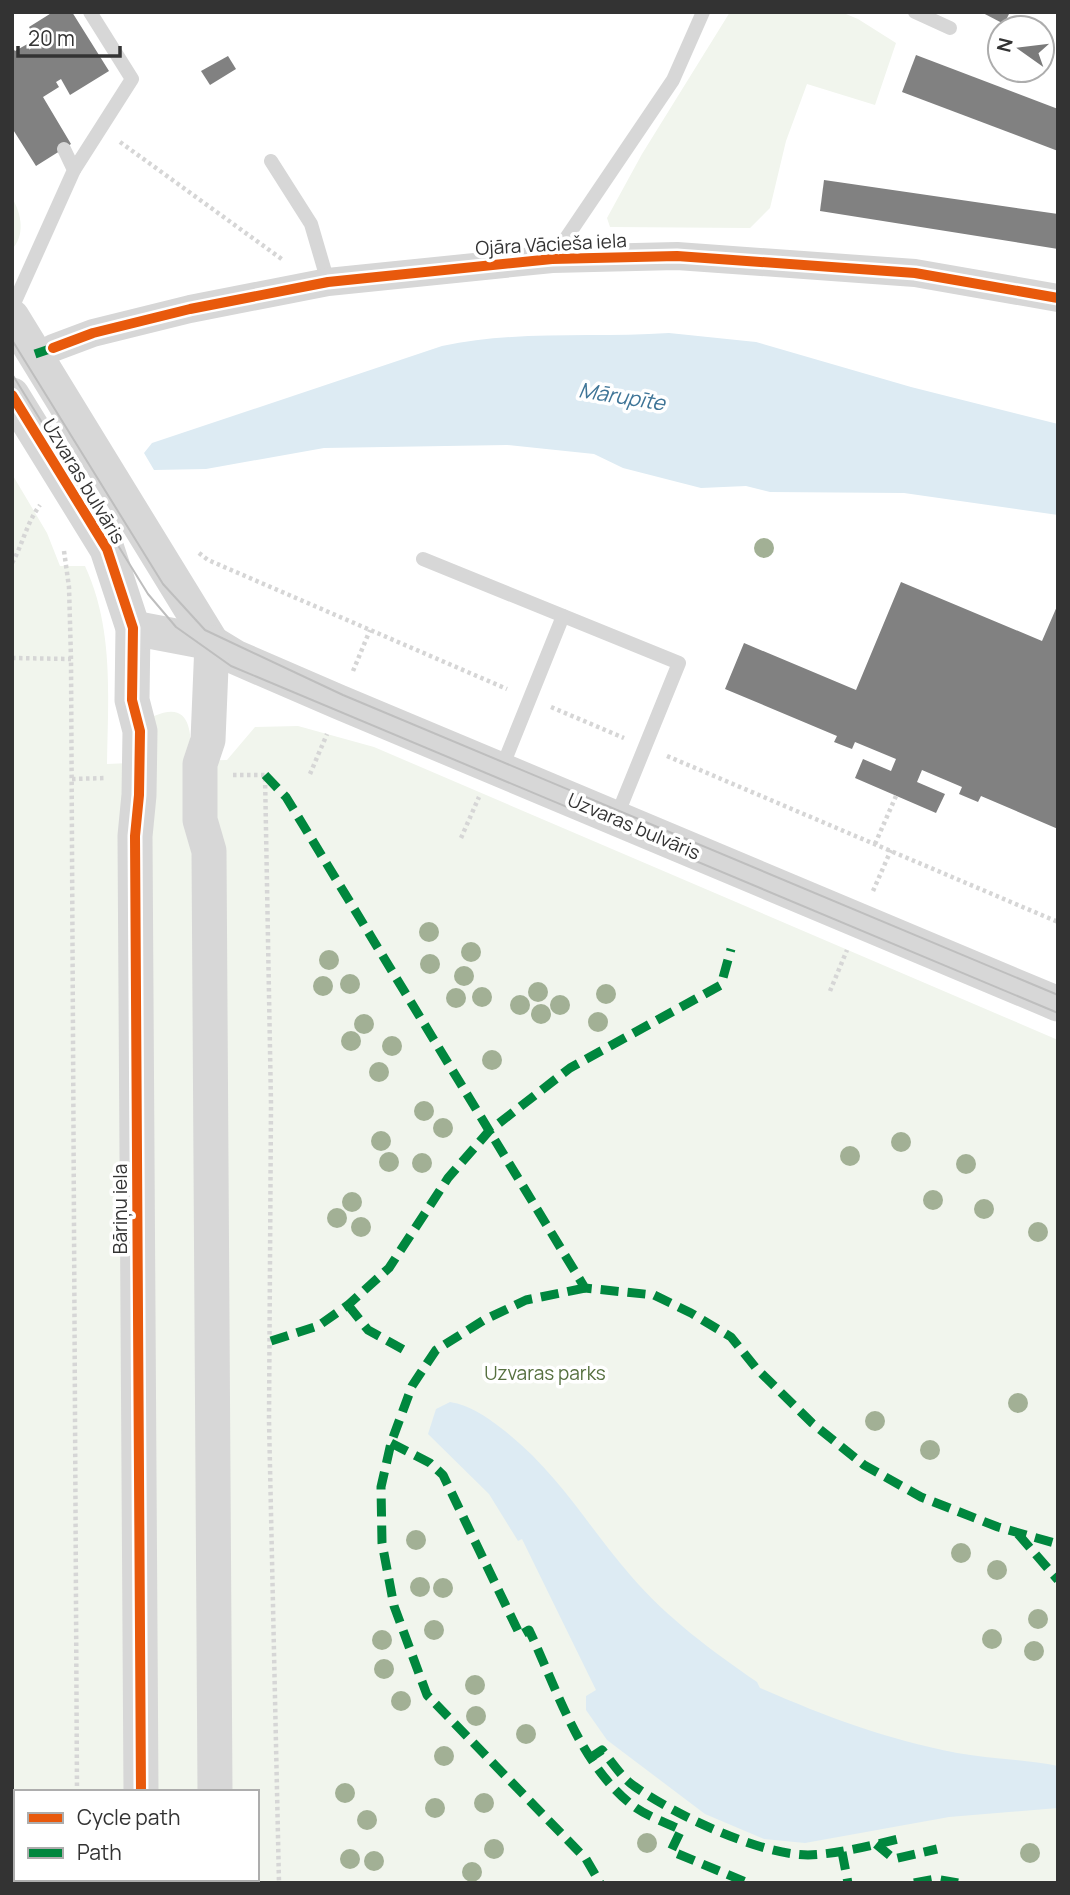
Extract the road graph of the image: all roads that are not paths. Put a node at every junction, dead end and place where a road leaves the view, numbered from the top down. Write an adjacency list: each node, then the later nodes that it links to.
1 (90, 12): 7 (lane)
2 (703, 12): 8 (lane)
3 (915, 12): 4 (lane)
4 (950, 28)
5 (64, 149): 7 (lane)
6 (271, 161): 9 (lane)
7 (74, 170): 11 (lane)
8 (552, 259): 9 (street, Ojāra Vācieša iela); 10 (street, Ojāra Vācieša iela)
9 (328, 282): 13 (street, Ojāra Vācieša iela)
10 (1058, 298)
11 (12, 308)
12 (12, 317): 18 (street, Uzvaras bulvāris)
13 (53, 348)
14 (12, 395): 17 (street, Uzvaras bulvāris)
15 (423, 559): 16 (lane)
16 (563, 616): 19 (lane); 20 (lane)
17 (133, 628): 18 (street, Uzvaras bulvāris); 22 (street, Bāriņu iela)
18 (212, 643): 19 (street, Uzvaras bulvāris); 23 (street)
19 (497, 768): 20 (street, Uzvaras bulvāris)
20 (616, 818): 21 (street, Uzvaras bulvāris)
21 (1058, 1004)
22 (141, 1790)
23 (215, 1790)

